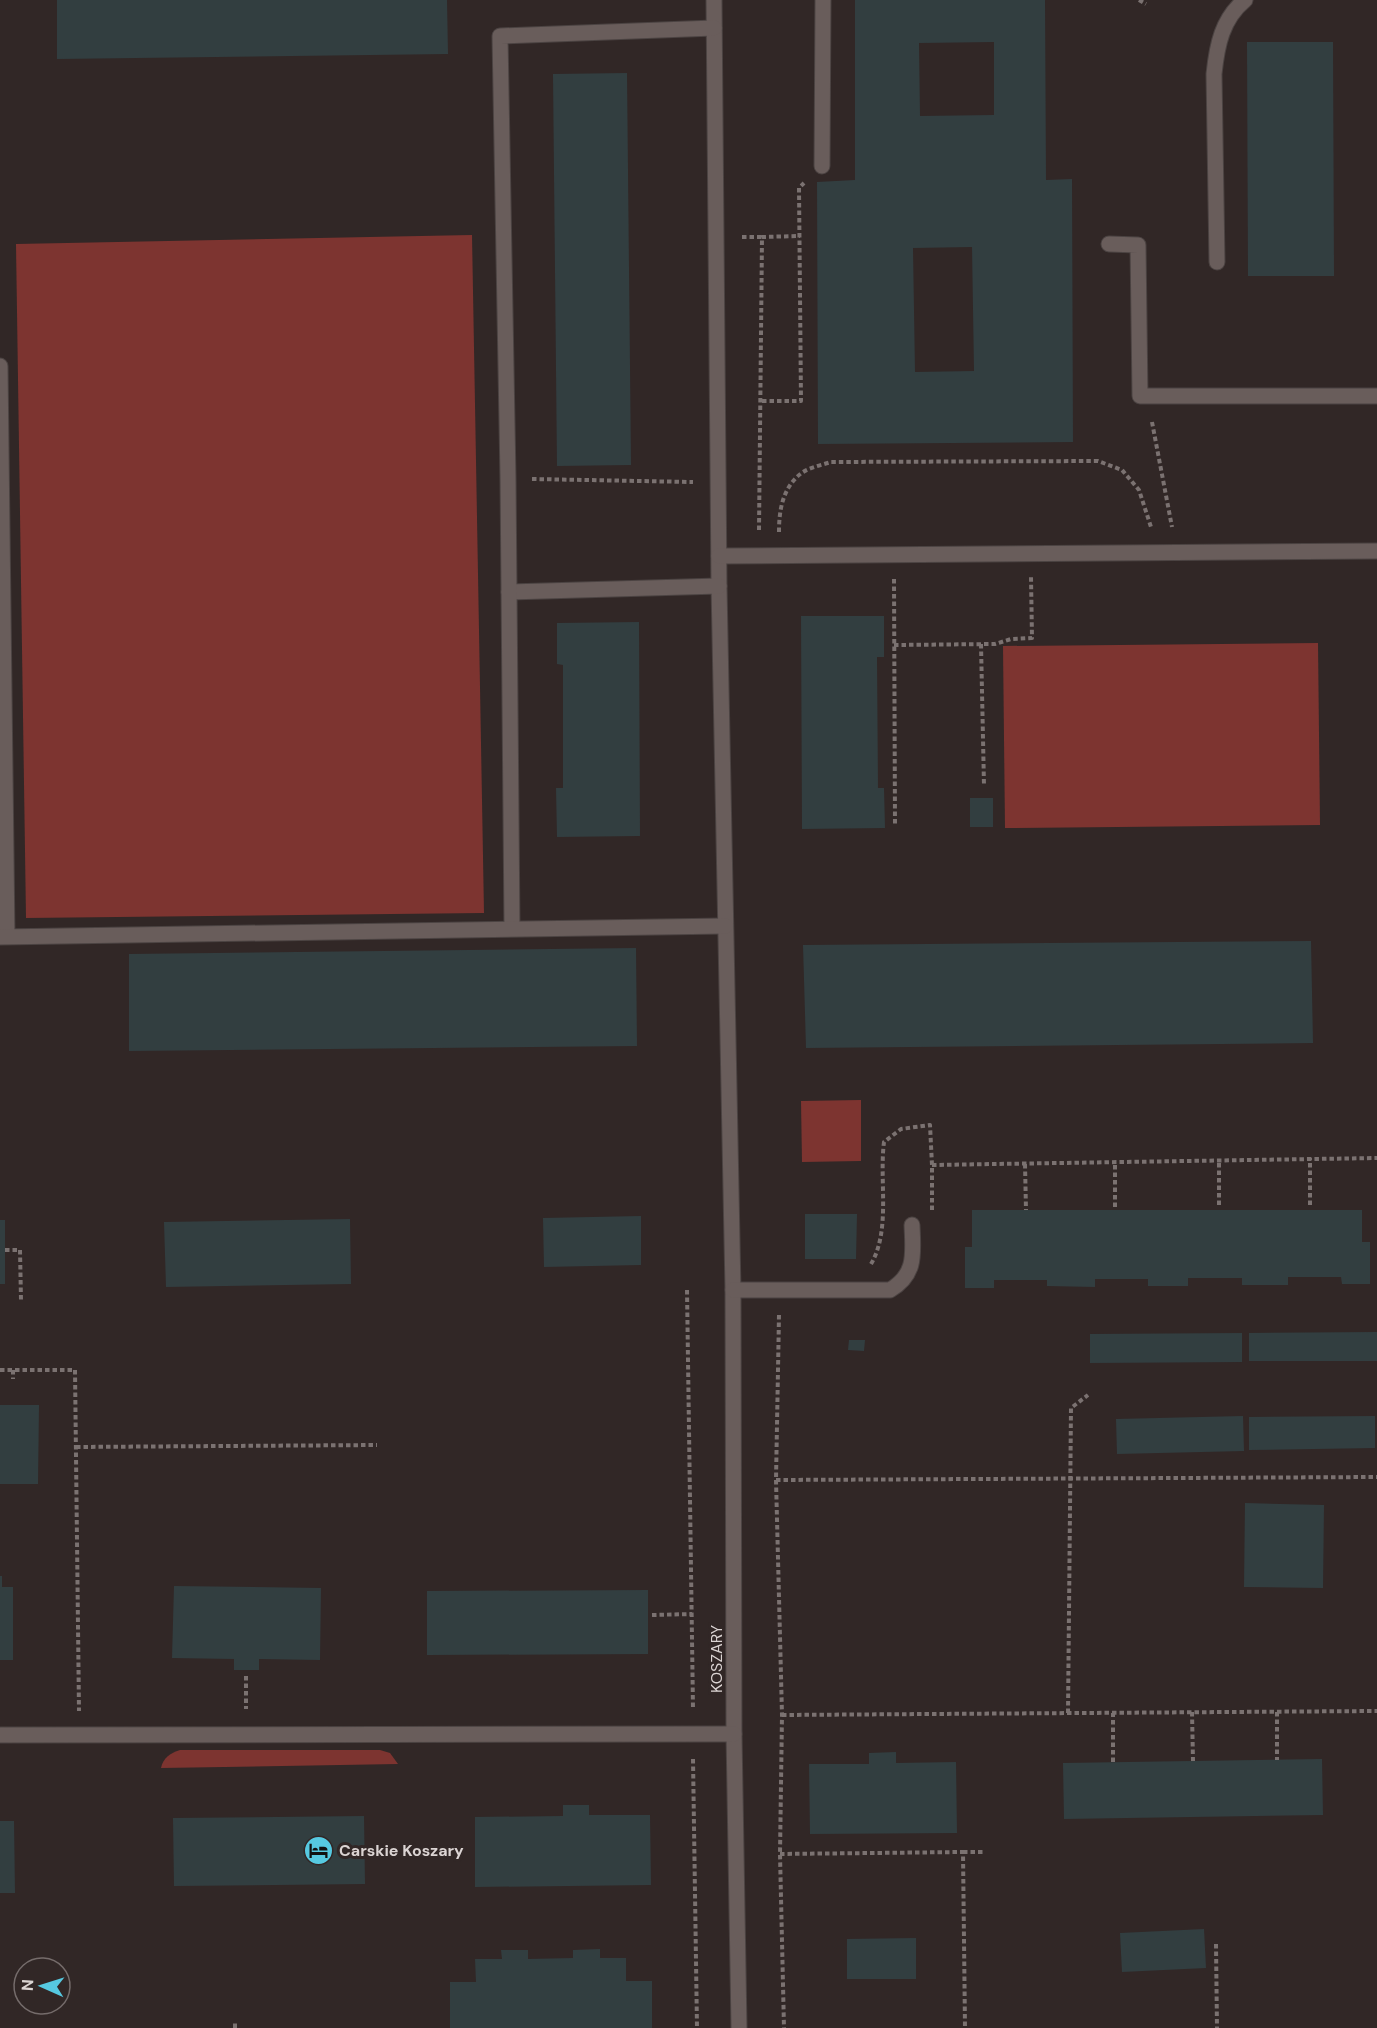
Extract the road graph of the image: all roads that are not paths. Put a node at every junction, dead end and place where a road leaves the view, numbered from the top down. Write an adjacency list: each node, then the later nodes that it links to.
1 (714, 0): 4 (street, KOSZARY)
2 (823, 0): 5 (street)
3 (1245, 0): 7 (street)
4 (714, 28): 12 (street, KOSZARY); 14 (street)
5 (822, 166)
6 (1109, 244): 9 (street)
7 (1217, 262)
8 (0, 366): 10 (street)
9 (1377, 396)
10 (1, 531): 15 (street)
11 (1377, 551): 12 (street)
12 (719, 556): 13 (street, KOSZARY)
13 (719, 586): 14 (street); 16 (street, KOSZARY)
14 (509, 592): 17 (street)
15 (3, 810): 18 (street)
16 (725, 926): 17 (street); 20 (street, KOSZARY)
17 (512, 928): 18 (street)
18 (4, 937)
19 (912, 1225): 20 (street)
20 (733, 1290): 21 (street, KOSZARY)
21 (734, 1734): 22 (street); 23 (street, KOSZARY)
22 (0, 1735)
23 (739, 2028)

